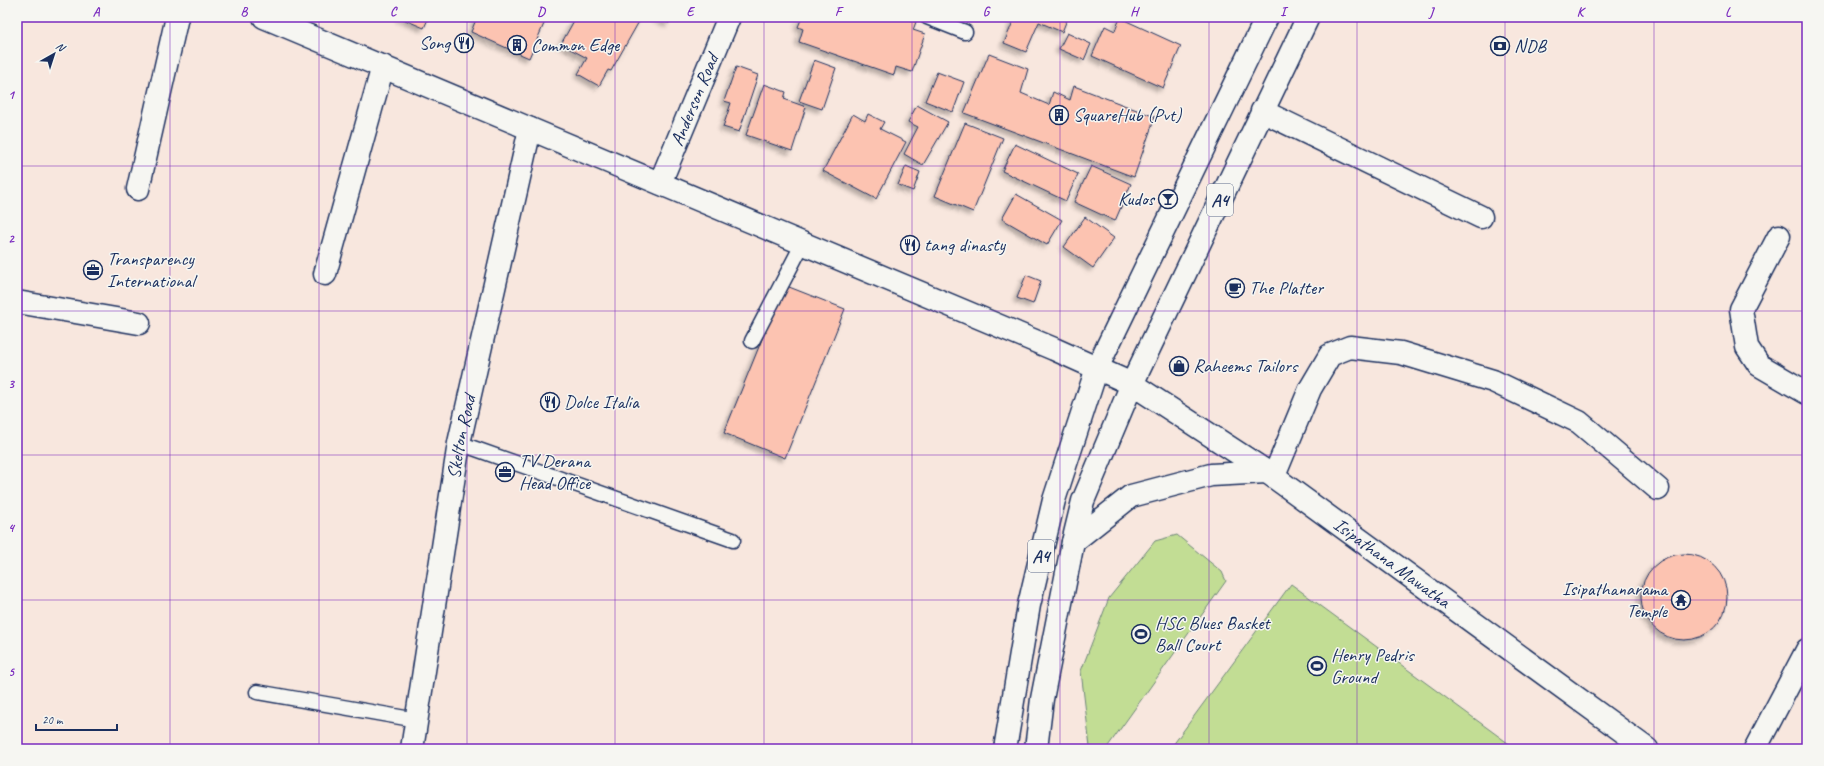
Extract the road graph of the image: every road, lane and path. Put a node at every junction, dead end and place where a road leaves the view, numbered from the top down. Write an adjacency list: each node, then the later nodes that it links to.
1 (177, 17): 12 (main road)
2 (264, 17): 8 (main road, Isipathana Mawatha)
3 (729, 17): 11 (main road, Anderson Road)
4 (927, 17): 7 (lane)
5 (1267, 17): 20 (main road, A4)
6 (1308, 17): 9 (main road, A4)
7 (965, 32)
8 (382, 66): 10 (main road, Isipathana Mawatha); 16 (main road)
9 (1262, 111): 13 (main road); 21 (main road, A4)
10 (530, 128): 11 (main road, Isipathana Mawatha); 23 (main road, Skelton Road)
11 (660, 183): 15 (main road, Isipathana Mawatha)
12 (138, 189)
13 (1481, 217)
14 (1779, 236): 22 (main road)
15 (803, 243): 19 (lane); 20 (main road, Isipathana Mawatha)
16 (325, 274)
17 (17, 302): 18 (main road)
18 (139, 323)
19 (752, 340)
20 (1097, 368): 21 (main road, Isipathana Mawatha); 32 (main road, A4)
21 (1132, 384): 24 (main road, Isipathana Mawatha); 27 (main road, A4)
22 (1807, 393)
23 (459, 443): 26 (lane); 30 (main road, Skelton Road)
24 (1270, 474): 25 (main road); 27 (main road); 34 (main road, Isipathana Mawatha)
25 (1658, 489)
26 (733, 540)
27 (1073, 542): 33 (main road, A4)
28 (1807, 650): 35 (main road)
29 (257, 692): 30 (lane)
30 (417, 720): 31 (main road, Skelton Road)
31 (412, 749)
32 (1004, 749)
33 (1036, 749)
34 (1647, 749)
35 (1756, 749)

